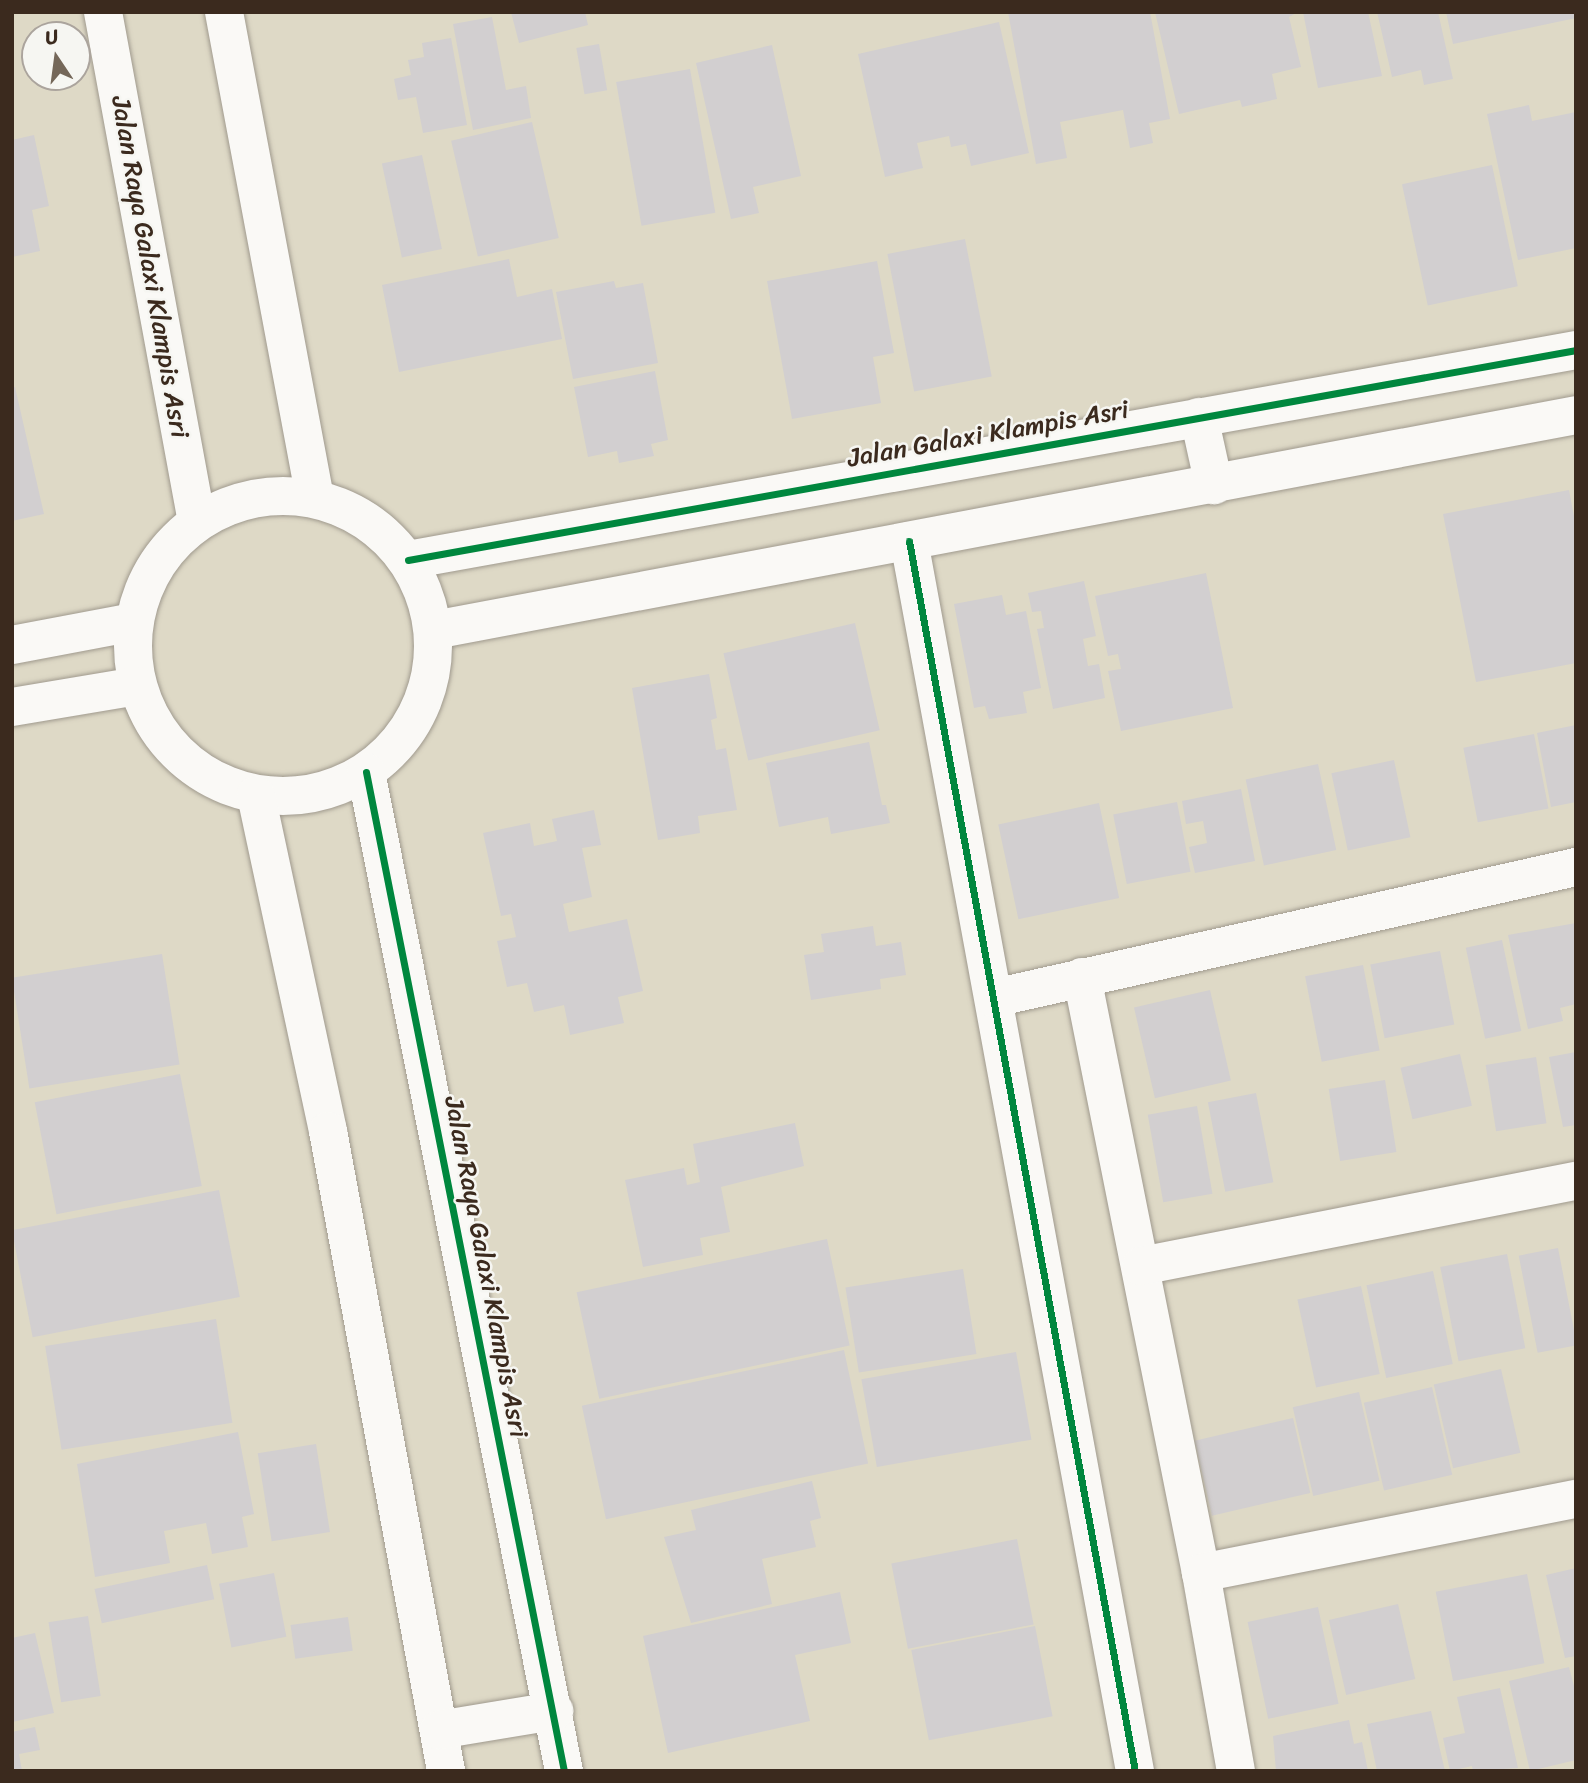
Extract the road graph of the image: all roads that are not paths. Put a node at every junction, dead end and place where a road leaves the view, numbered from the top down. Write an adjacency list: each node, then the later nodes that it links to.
1 (103, 12): 8 (street, Jalan Raya Galaxi Klampis Asri)
2 (224, 12): 7 (street)
3 (1576, 350): 5 (street, Jalan Galaxi Klampis Asri)
4 (1576, 415): 6 (street)
5 (1199, 417): 6 (street); 10 (street, Jalan Galaxi Klampis Asri)
6 (1214, 485): 9 (street)
7 (315, 499): 8 (street); 10 (street)
8 (197, 522): 11 (street)
9 (909, 541): 12 (street); 20 (street)
10 (408, 560): 12 (street)
11 (134, 622): 13 (street); 14 (street)
12 (434, 631): 16 (street)
13 (12, 645)
14 (137, 686): 15 (street); 17 (street)
15 (12, 707)
16 (366, 772): 17 (street); 25 (street, Jalan Raya Galaxi Klampis Asri)
17 (256, 794): 26 (street)
18 (1576, 867): 19 (street)
19 (1082, 977): 20 (street); 22 (street)
20 (994, 998): 29 (street)
21 (1576, 1181): 22 (street)
22 (1142, 1266): 24 (street)
23 (1576, 1499): 24 (street)
24 (1201, 1573): 30 (street)
25 (554, 1711): 26 (street); 28 (street, Jalan Raya Galaxi Klampis Asri)
26 (439, 1730): 27 (street)
27 (446, 1771)
28 (564, 1771)
29 (1135, 1771)
30 (1236, 1771)

